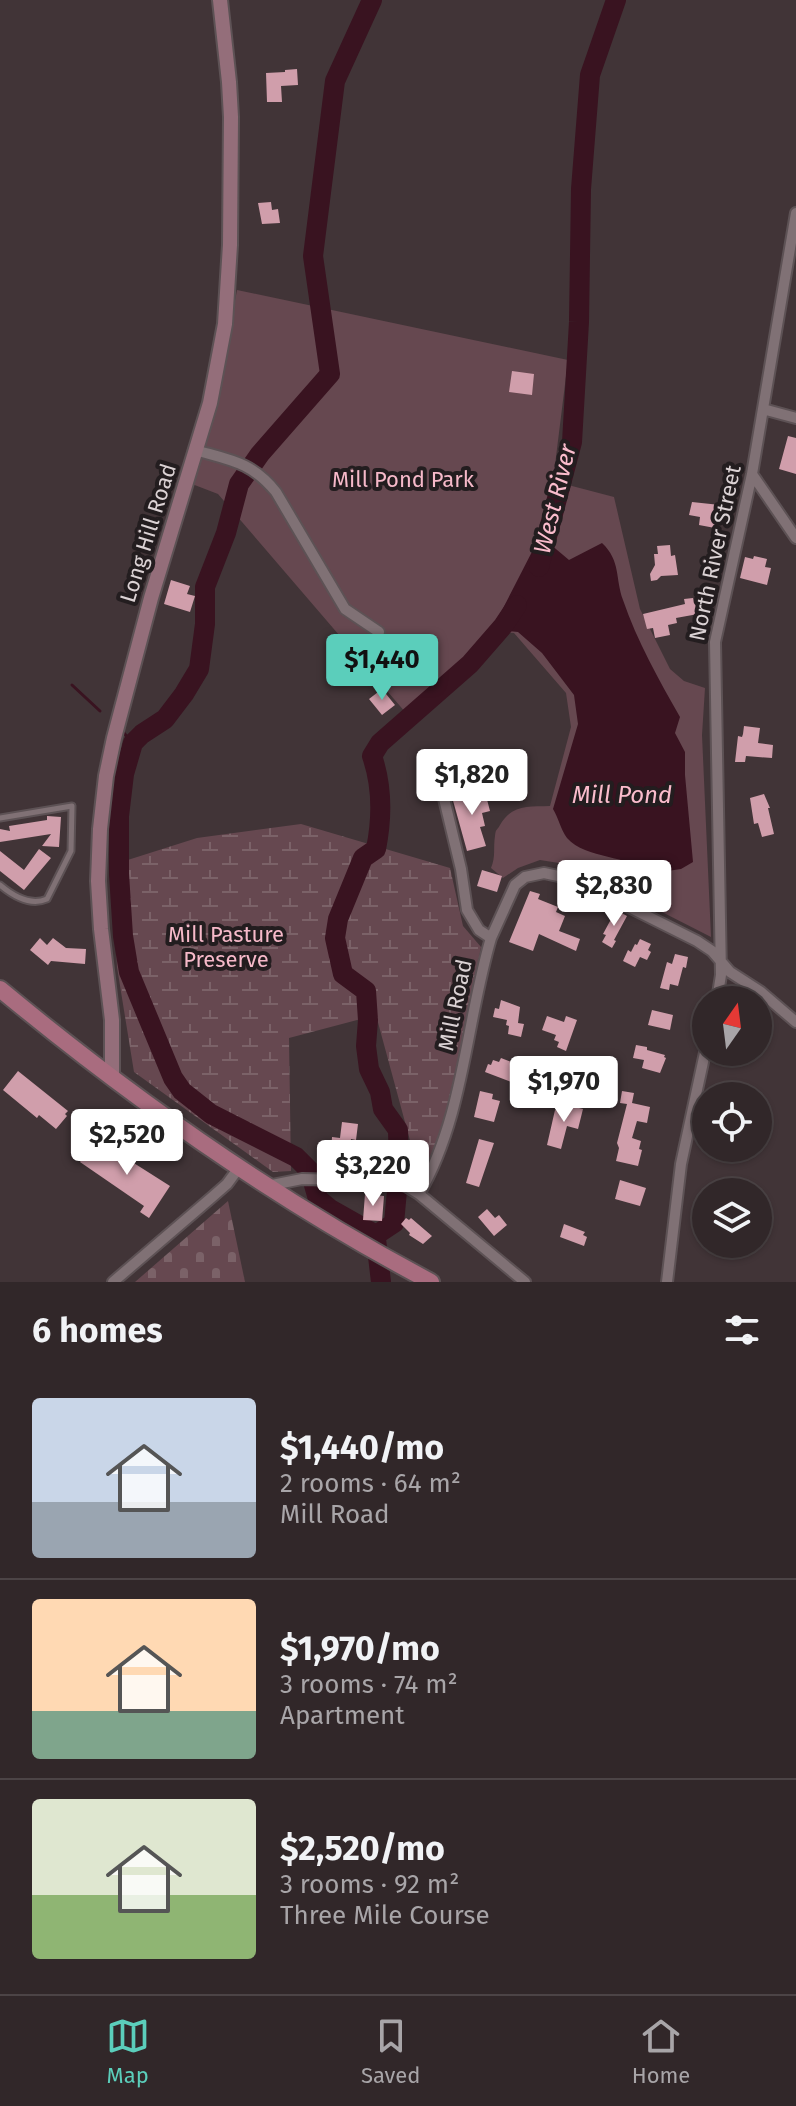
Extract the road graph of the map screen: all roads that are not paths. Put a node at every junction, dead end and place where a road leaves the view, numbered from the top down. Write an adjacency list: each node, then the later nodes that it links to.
1 (220, 0): 5 (street, Long Hill Road)
2 (796, 213): 3 (street, North River Street)
3 (763, 409): 4 (street); 6 (street, North River Street)
4 (796, 418)
5 (195, 450): 8 (street); 18 (street, Long Hill Road)
6 (752, 474): 7 (street); 13 (street, North River Street)
7 (796, 538)
8 (379, 632)
9 (440, 782): 12 (street, Mill Road)
10 (0, 818): 11 (lane)
11 (0, 885)
12 (491, 938): 13 (street); 21 (street, Mill Road)
13 (721, 960): 14 (street, North River Street); 16 (street)
14 (719, 986)
15 (0, 989): 18 (main road)
16 (796, 1022)
17 (702, 1066): 25 (street)
18 (112, 1078): 19 (main road)
19 (238, 1169): 20 (main road); 22 (street)
20 (265, 1186): 21 (street); 23 (main road)
21 (419, 1194): 24 (street)
22 (113, 1282)
23 (431, 1282)
24 (525, 1282)
25 (667, 1282)

